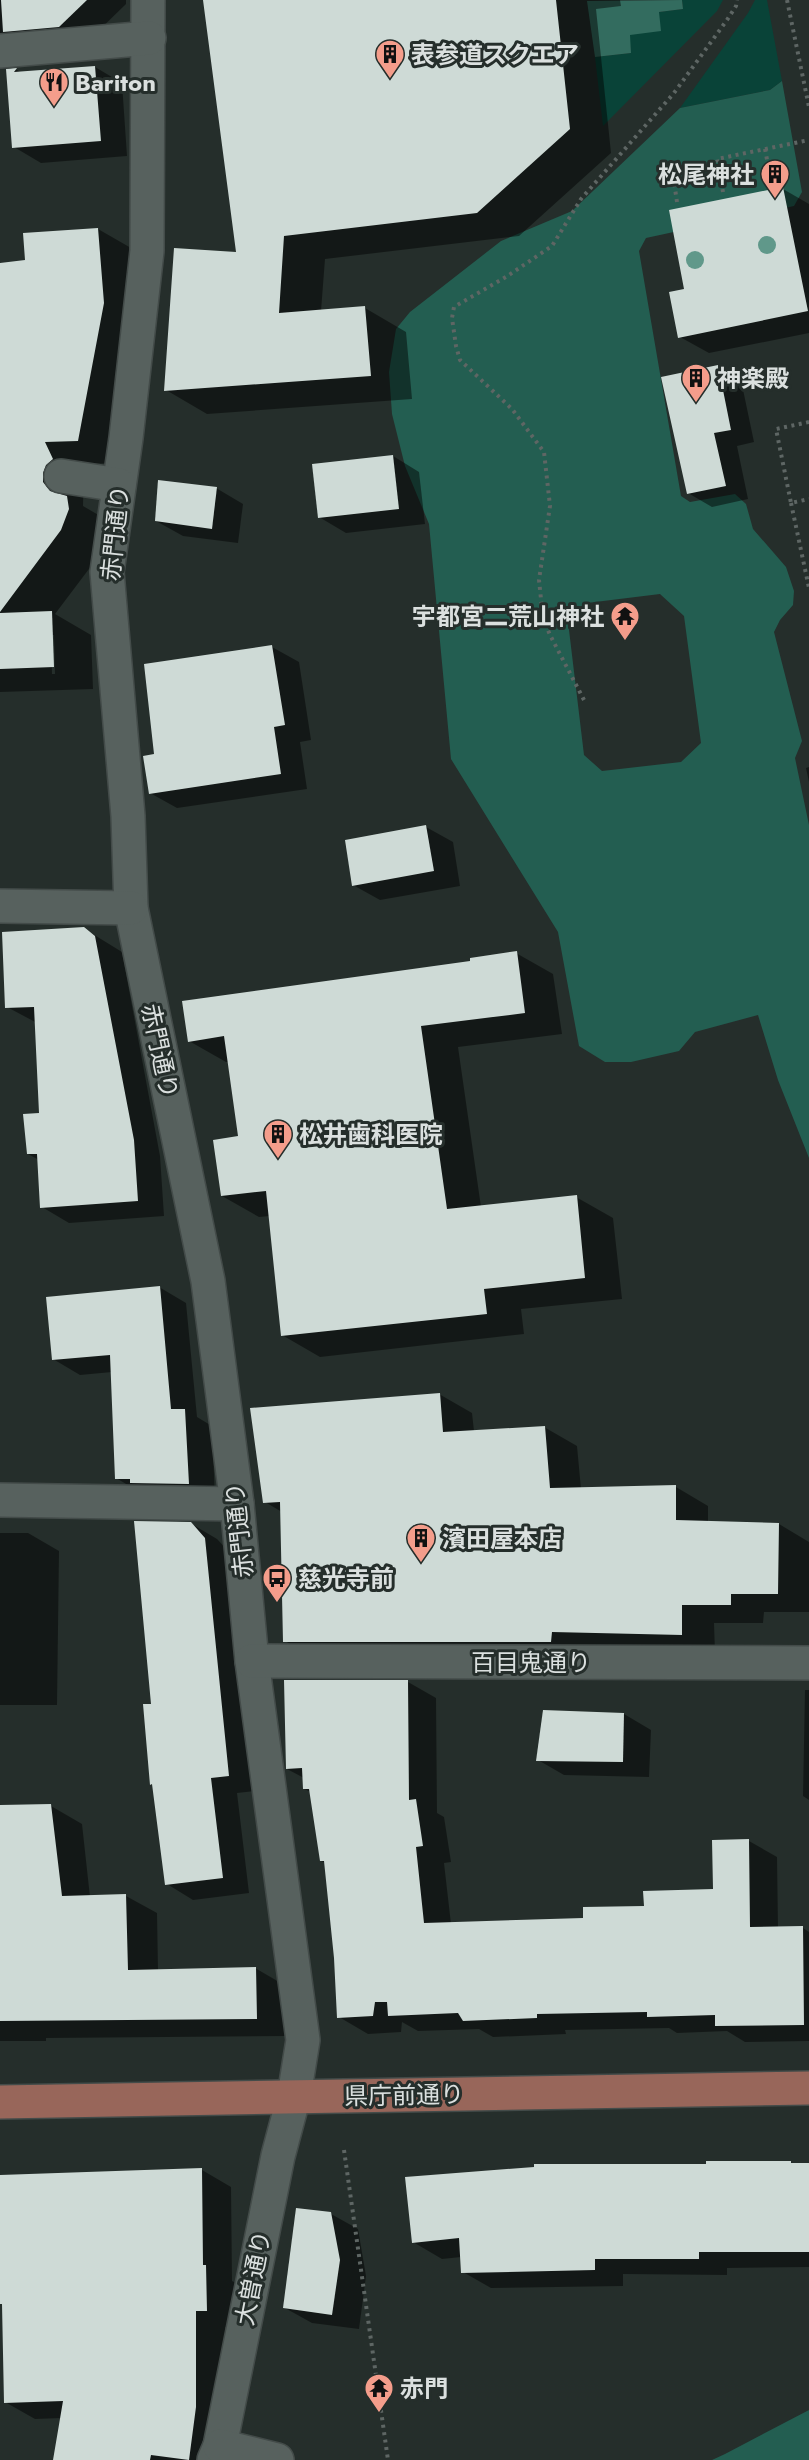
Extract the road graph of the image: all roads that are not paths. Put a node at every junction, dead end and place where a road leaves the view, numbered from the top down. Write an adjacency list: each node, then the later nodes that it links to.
1 (148, 0): 2 (street, 赤門通り)
2 (149, 38): 3 (street); 5 (street, 赤門通り)
3 (0, 51)
4 (61, 476): 5 (street)
5 (119, 485): 7 (street, 赤門通り)
6 (0, 906): 7 (street)
7 (131, 908): 9 (street, 赤門通り)
8 (0, 1500): 9 (street)
9 (237, 1504): 10 (street, 赤門通り)
10 (252, 1661): 11 (street, 百目鬼通り); 13 (street, 赤門通り)
11 (809, 1663)
12 (809, 2088): 13 (main road, 県庁前通り)
13 (294, 2096): 14 (main road, 県庁前通り); 15 (street, 大曽通り)
14 (0, 2102)
15 (217, 2453): 16 (street)
16 (277, 2460)

